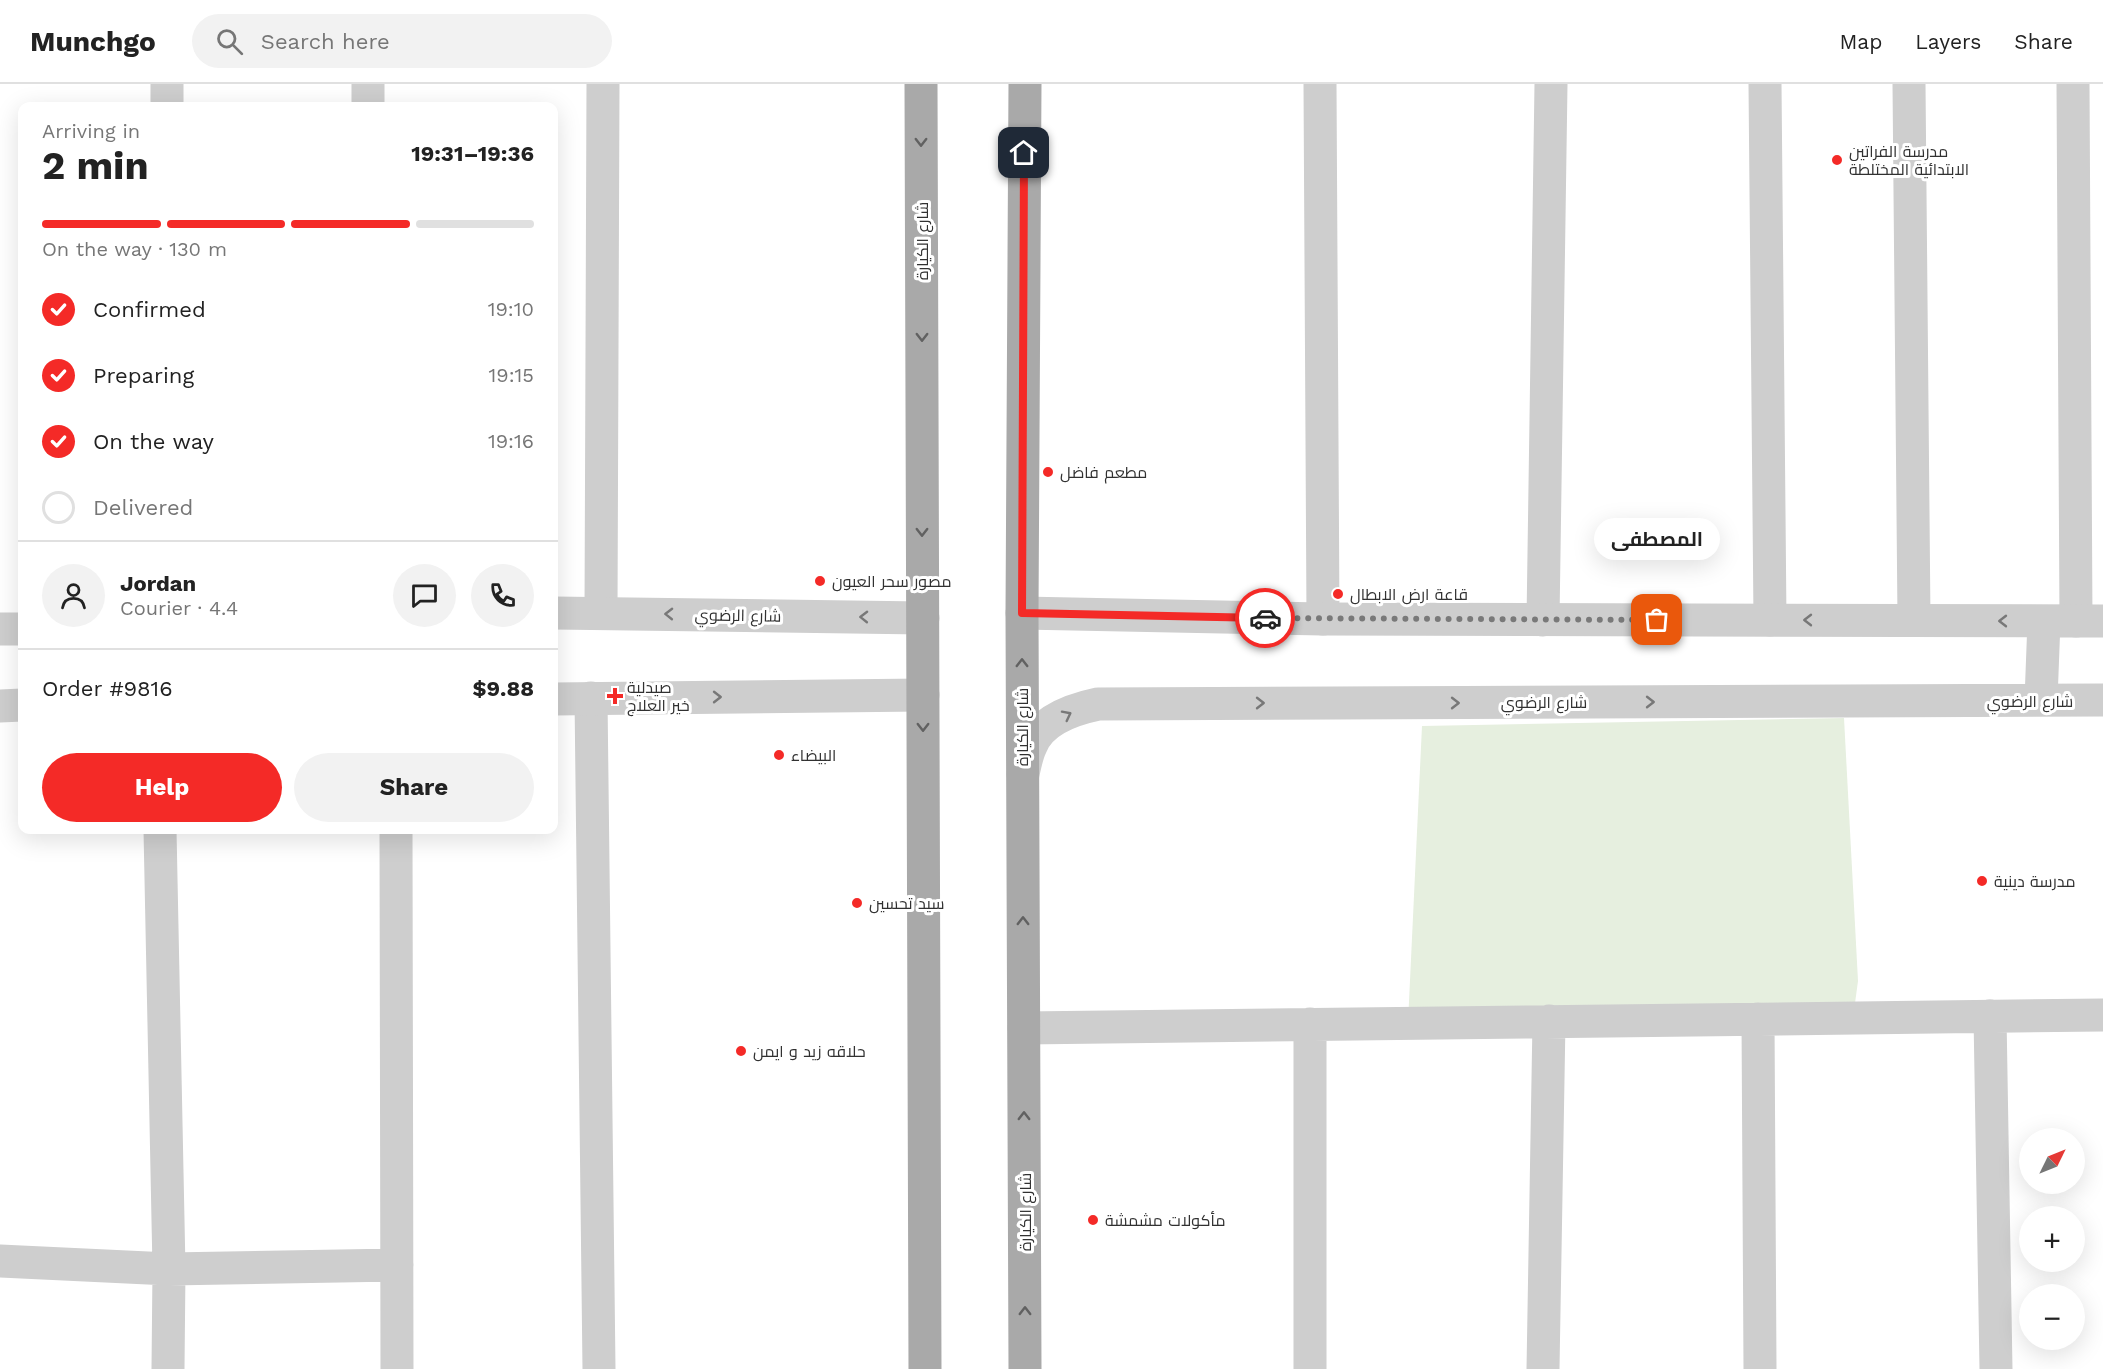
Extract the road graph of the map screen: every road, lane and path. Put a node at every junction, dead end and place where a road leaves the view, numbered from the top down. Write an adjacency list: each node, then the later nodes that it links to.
1 (167, 84): 11 (street)
2 (368, 84): 12 (street)
3 (603, 84): 14 (street)
4 (921, 84): 16 (main road, شارع الكيارة, one-way to 16)
5 (1025, 84): 15 (main road, شارع الكيارة)
6 (1320, 84): 17 (street)
7 (1551, 84): 18 (street)
8 (1765, 84): 19 (street)
9 (1909, 84): 20 (street)
10 (2073, 84): 21 (street)
11 (167, 102)
12 (368, 102)
13 (558, 613): 14 (street, شارع الرضوي)
14 (601, 613): 16 (street, شارع الرضوي, one-way to 14)
15 (1022, 613): 17 (street); 31 (main road, شارع الكيارة, one-way to 15)
16 (923, 618): 24 (main road, شارع الكيارة)
17 (1323, 619): 18 (street)
18 (1543, 620): 19 (street)
19 (1770, 620): 20 (street, one-way to 19)
20 (1914, 620): 21 (street, one-way to 20)
21 (2074, 621): 27 (street)
22 (0, 629): 23 (street)
23 (18, 629)
24 (923, 696): 25 (street, one-way to 24); 46 (main road, شارع الكيارة, one-way to 46)
25 (591, 698): 26 (street); 45 (street)
26 (558, 699)
27 (2041, 700): 28 (street, شارع الرضوي); 31 (street, شارع الرضوي, one-way to 27)
28 (2103, 700)
29 (18, 705): 30 (street)
30 (0, 706)
31 (1023, 776): 39 (main road, شارع الكيارة, one-way to 31)
32 (160, 834): 42 (street)
33 (396, 834): 41 (street)
34 (2103, 1015): 35 (street)
35 (1990, 1016): 36 (street); 51 (street)
36 (1758, 1019): 37 (street); 50 (street)
37 (1549, 1021): 38 (street); 49 (street)
38 (1310, 1024): 39 (street); 48 (street)
39 (1024, 1028): 47 (main road, شارع الكيارة, one-way to 39)
40 (0, 1261): 42 (street)
41 (397, 1265): 42 (street); 44 (street)
42 (168, 1269): 43 (street)
43 (168, 1369)
44 (397, 1369)
45 (599, 1369)
46 (926, 1369)
47 (1026, 1369)
48 (1310, 1369)
49 (1543, 1369)
50 (1760, 1369)
51 (1996, 1369)

